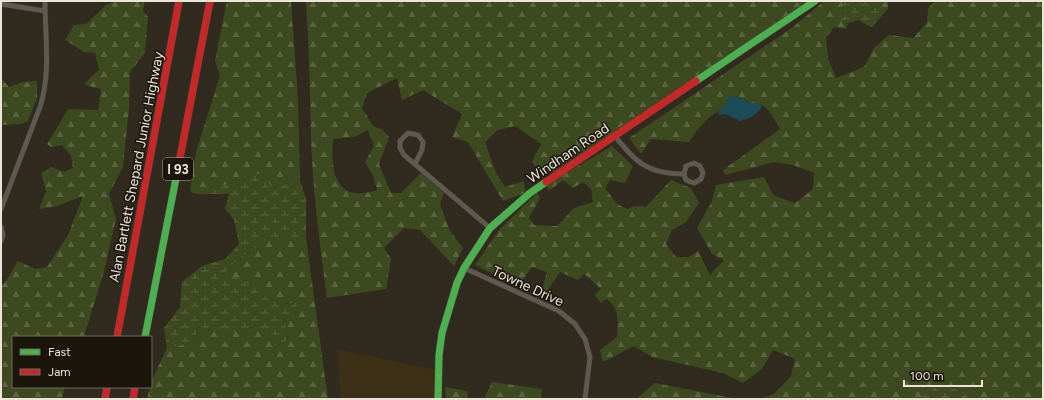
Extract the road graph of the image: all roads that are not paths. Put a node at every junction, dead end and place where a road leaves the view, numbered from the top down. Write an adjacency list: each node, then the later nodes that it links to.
1 (45, 1): 6 (street)
2 (179, 1): 15 (main road, Alan Bartlett Shepard Junior Highway / I 93)
3 (210, 1): 16 (main road, I 93)
4 (815, 1): 7 (main road, Windham Road)
5 (1, 4): 6 (street)
6 (45, 11): 10 (street)
7 (615, 136): 9 (street); 12 (main road, Windham Road)
8 (415, 164): 8 (street); 12 (street)
9 (684, 174): 9 (street)
10 (1, 209)
11 (1, 227): 13 (street)
12 (490, 228): 14 (main road, Windham Road)
13 (1, 241)
14 (464, 268): 21 (main road, Windham Road); 22 (street, Towne Drive)
15 (117, 336)
16 (145, 336)
17 (107, 388): 19 (main road)
18 (135, 388): 20 (main road)
19 (105, 399)
20 (133, 399)
21 (438, 399)
22 (585, 399)

